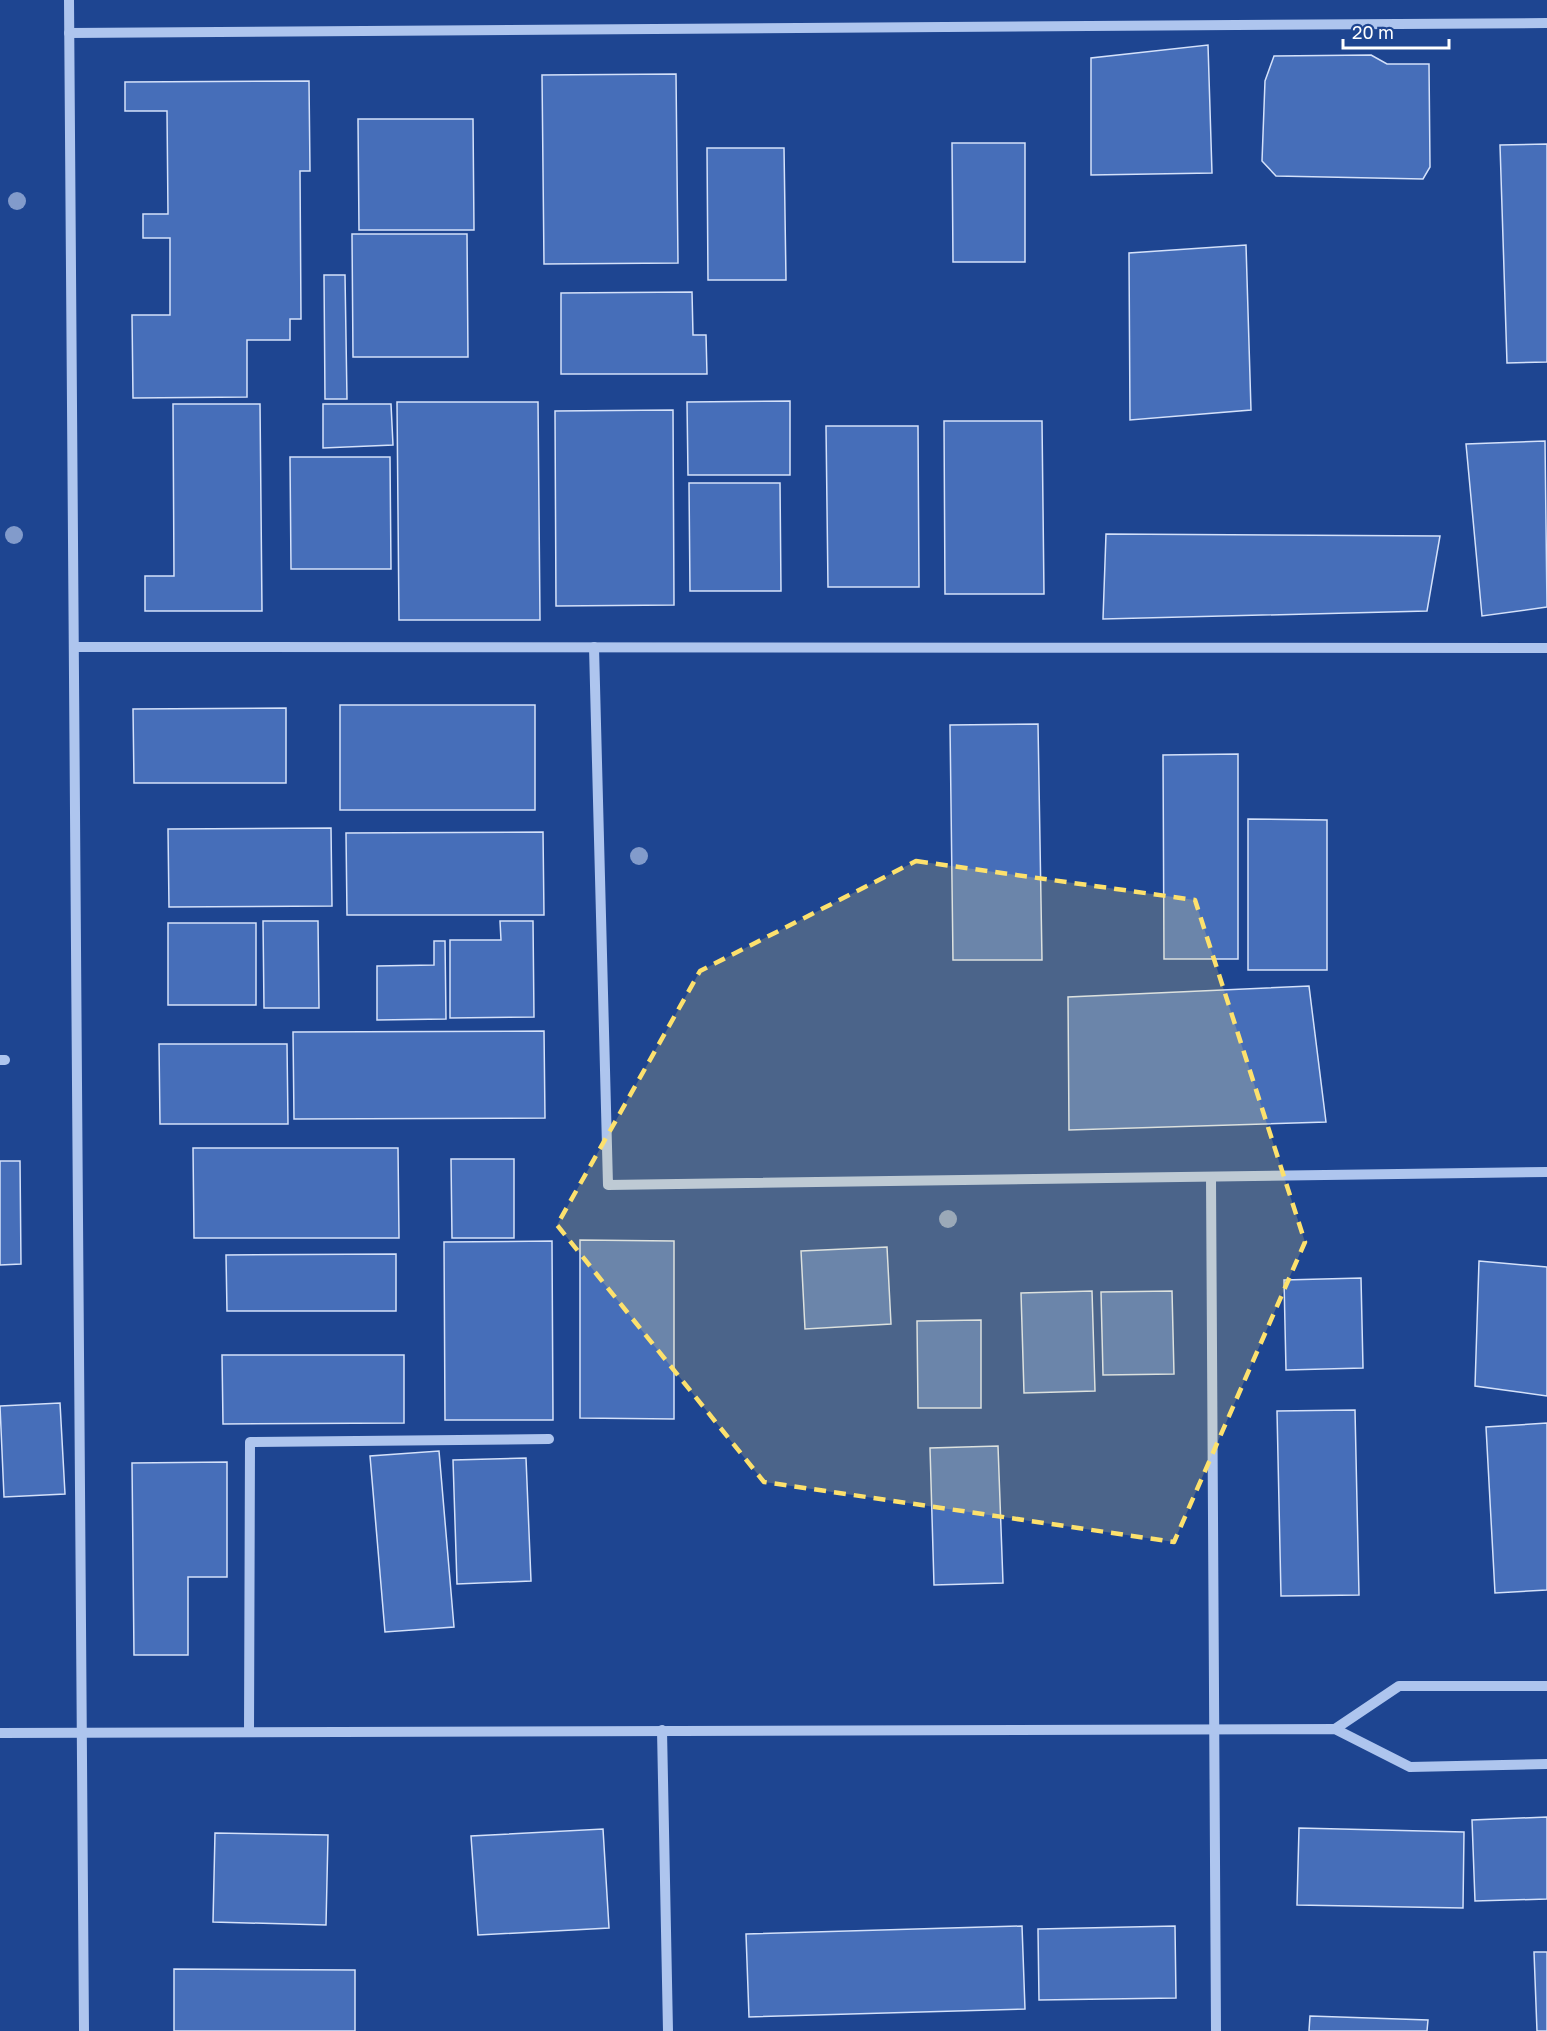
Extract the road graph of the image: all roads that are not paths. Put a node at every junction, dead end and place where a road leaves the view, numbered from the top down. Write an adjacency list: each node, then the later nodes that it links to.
1 (69, 0): 3 (street)
2 (1547, 23): 3 (street)
3 (69, 33): 4 (street)
4 (74, 646): 5 (street); 14 (street)
5 (594, 646): 6 (street); 8 (street)
6 (1547, 648)
7 (1547, 1172): 8 (street)
8 (1211, 1177): 11 (street)
9 (549, 1439): 15 (street)
10 (1547, 1686): 12 (street)
11 (1214, 1729): 12 (street); 13 (street); 20 (street)
12 (1335, 1729): 17 (street)
13 (662, 1730): 15 (street); 19 (street)
14 (82, 1732): 15 (street); 16 (street); 18 (street)
15 (249, 1732)
16 (0, 1733)
17 (1547, 1764)
18 (84, 2031)
19 (668, 2031)
20 (1216, 2031)

